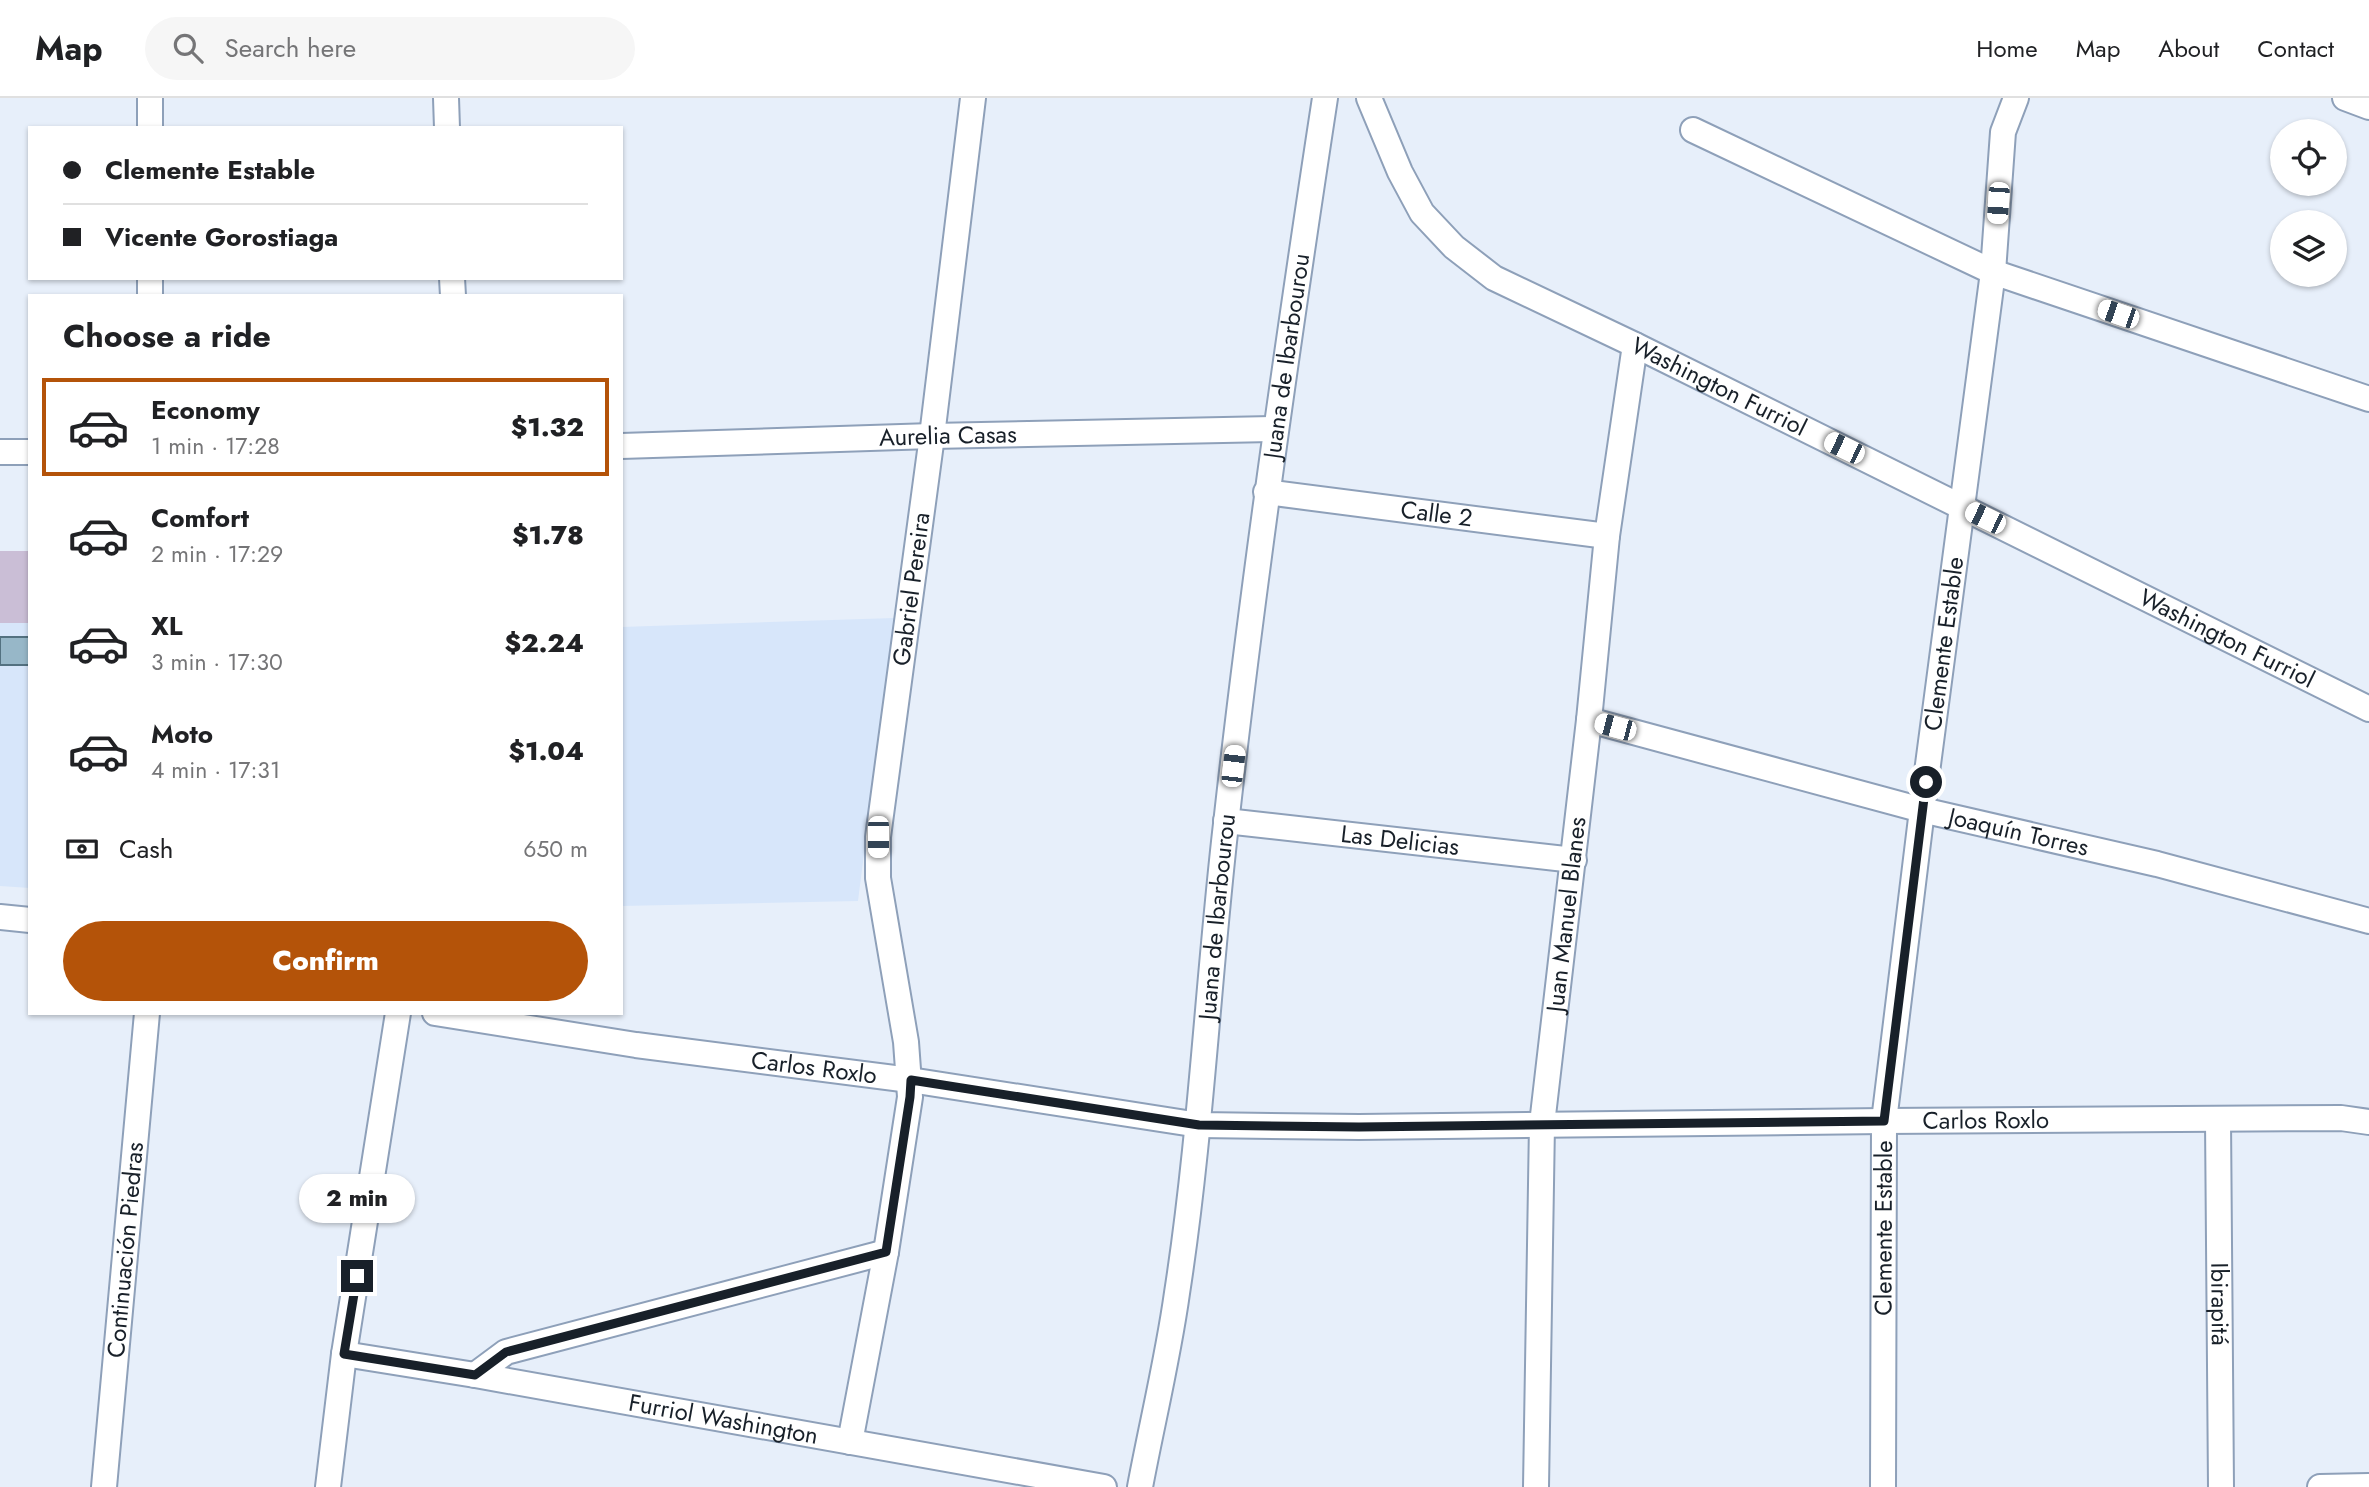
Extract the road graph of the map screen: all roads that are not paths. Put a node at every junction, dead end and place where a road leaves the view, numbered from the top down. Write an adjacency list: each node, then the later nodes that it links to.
1 (150, 98): 9 (street)
2 (446, 98): 10 (street)
3 (973, 98): 16 (street, Gabriel Pereira)
4 (1325, 98): 15 (street, Juana de Ibarbourou)
5 (1369, 98): 13 (street, Washington Furriol)
6 (2016, 98): 12 (street, Clemente Estable)
7 (2345, 98): 8 (street)
8 (2369, 107)
9 (150, 126)
10 (447, 126)
11 (1693, 130): 12 (street)
12 (1993, 272): 14 (street); 21 (street, Clemente Estable)
13 (1634, 345): 21 (street, Washington Furriol); 22 (street, Juan Manuel Blanes)
14 (2369, 399)
15 (1275, 429): 16 (street, Aurelia Casas); 20 (street, Juana de Ibarbourou)
16 (932, 436): 17 (street, Aurelia Casas); 34 (street, Gabriel Pereira)
17 (623, 446)
18 (0, 452): 19 (street)
19 (28, 452)
20 (1266, 492): 22 (street, Calle 2); 26 (street, Juana de Ibarbourou)
21 (1961, 506): 23 (street, Washington Furriol); 25 (street, Clemente Estable)
22 (1606, 536): 24 (street, Juan Manuel Blanes)
23 (2369, 709)
24 (1590, 720): 25 (street, Joaquín Torres); 27 (street, Juan Manuel Blanes)
25 (1922, 810): 30 (street, Joaquín Torres); 36 (street, Clemente Estable)
26 (1226, 821): 27 (street, Las Delicias); 39 (street, Juana de Ibarbourou)
27 (1574, 859): 38 (street, Juan Manuel Blanes)
28 (0, 917): 29 (street)
29 (28, 920)
30 (2369, 922)
31 (147, 1015): 45 (street, Continuación Piedras)
32 (398, 1015): 41 (street)
33 (448, 1015): 34 (street, Carlos Roxlo)
34 (911, 1080): 39 (street, Carlos Roxlo); 40 (street, Gabriel Pereira)
35 (2218, 1120): 36 (street, Carlos Roxlo); 37 (street, Carlos Roxlo); 51 (street, Ibirapitá)
36 (1884, 1121): 38 (street, Carlos Roxlo); 50 (street, Clemente Estable)
37 (2369, 1122)
38 (1542, 1124): 39 (street, Carlos Roxlo); 49 (street, Juan Manuel Blanes)
39 (1199, 1125): 48 (street, Juana de Ibarbourou)
40 (886, 1252): 42 (street); 43 (street, Gabriel Pereira)
41 (344, 1354): 42 (street, Furriol Washington); 46 (street)
42 (475, 1375): 43 (street, Furriol Washington)
43 (850, 1442): 47 (street, Furriol Washington)
44 (2369, 1486): 52 (street)
45 (104, 1487)
46 (328, 1487)
47 (1104, 1487)
48 (1140, 1487)
49 (1536, 1487)
50 (1883, 1487)
51 (2221, 1487)
52 (2320, 1487)

